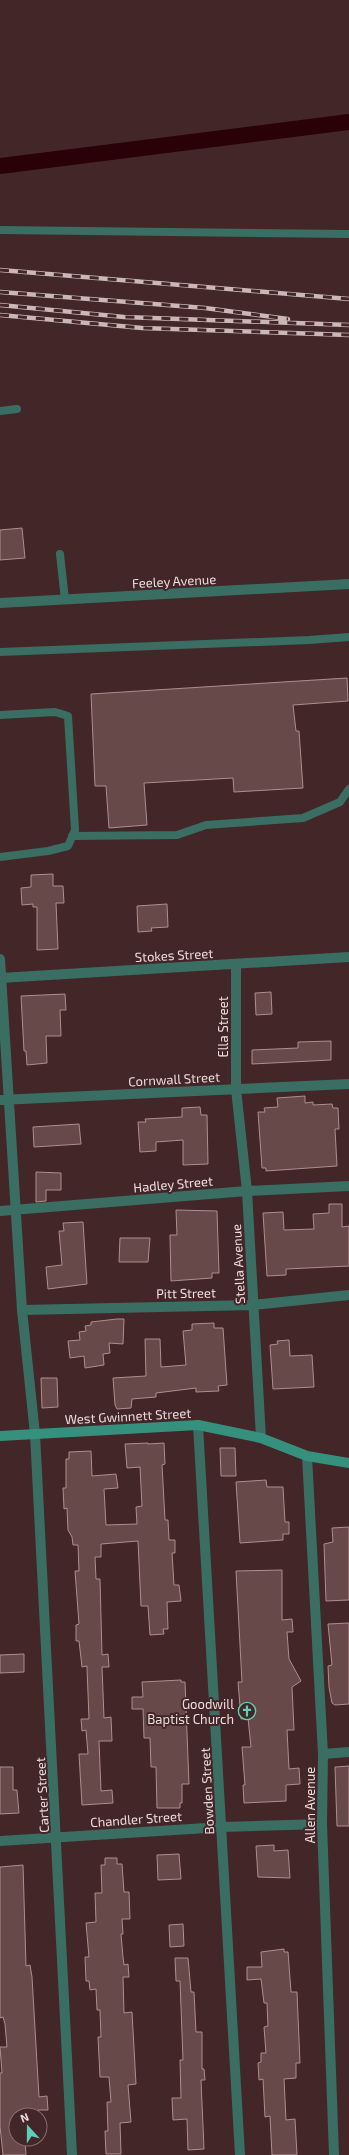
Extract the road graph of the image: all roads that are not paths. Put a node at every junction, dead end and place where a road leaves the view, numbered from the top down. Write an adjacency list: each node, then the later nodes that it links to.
1 (0, 230): 2 (lane)
2 (349, 234)
3 (17, 409): 4 (lane)
4 (0, 411)
5 (60, 554): 7 (lane)
6 (349, 584): 7 (street, Feeley Avenue)
7 (65, 600): 8 (street, Feeley Avenue)
8 (0, 603)
9 (349, 637): 10 (lane)
10 (0, 652)
11 (0, 715): 13 (lane)
12 (349, 789): 13 (lane)
13 (72, 836): 14 (lane)
14 (0, 857)
15 (349, 957): 17 (street, Stokes Street)
16 (0, 959): 18 (street, Carter Street)
17 (236, 964): 18 (street, Stokes Street); 20 (street, Ella Street)
18 (0, 978): 21 (street, Carter Street)
19 (349, 1084): 20 (street, Cornwall Street)
20 (236, 1089): 21 (street, Cornwall Street); 23 (street, Stella Avenue)
21 (5, 1100): 24 (street, Carter Street)
22 (349, 1186): 23 (street, Hadley Street)
23 (247, 1191): 24 (street, Hadley Street); 27 (street, Stella Avenue)
24 (16, 1209): 25 (street, Hadley Street); 28 (street, Carter Street)
25 (0, 1211)
26 (349, 1295): 27 (street, Pitt Street)
27 (253, 1304): 28 (street, Pitt Street); 32 (street, Stella Avenue)
28 (22, 1310): 30 (street, Carter Street)
29 (198, 1425): 30 (main road, West Gwinnett Street); 32 (main road, West Gwinnett Street); 38 (street, Bowden Street)
30 (35, 1434): 31 (main road, West Gwinnett Street); 39 (street, Carter Street)
31 (0, 1436)
32 (261, 1438): 33 (main road, West Gwinnett Street)
33 (307, 1456): 34 (main road, West Gwinnett Street); 36 (street, Allen Avenue)
34 (349, 1462)
35 (349, 1752): 36 (street)
36 (323, 1754): 37 (street, Allen Avenue)
37 (322, 1824): 38 (street, Chandler Street); 43 (street, Allen Avenue)
38 (222, 1827): 39 (street, Chandler Street); 42 (street, Bowden Street)
39 (57, 1837): 40 (street, Chandler Street); 41 (street, Carter Street)
40 (0, 1841)
41 (72, 2155)
42 (240, 2155)
43 (334, 2155)

